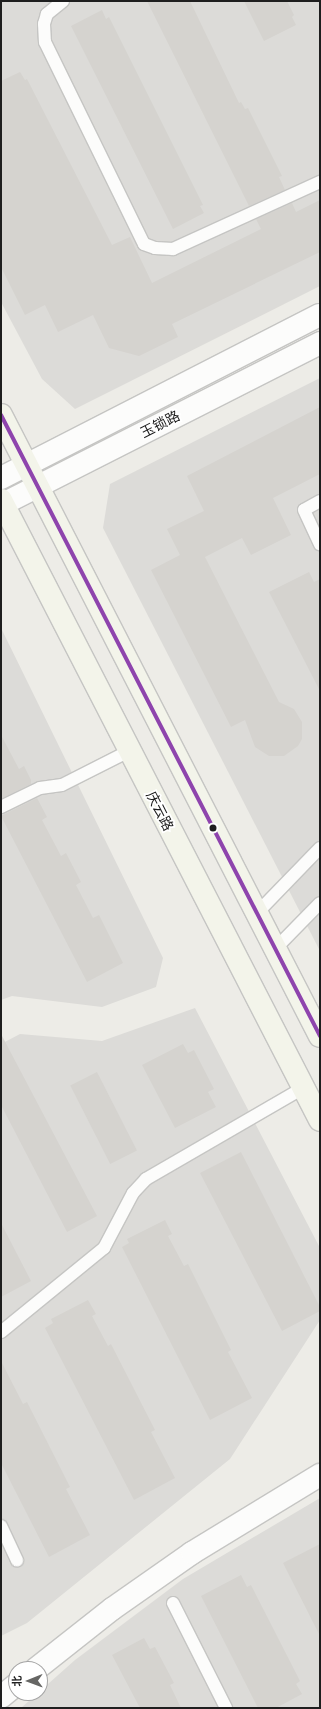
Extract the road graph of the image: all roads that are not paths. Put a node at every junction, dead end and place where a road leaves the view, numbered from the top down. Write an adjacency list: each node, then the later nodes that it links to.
1 (63, 1): 2 (lane)
2 (320, 182)
3 (320, 316): 6 (street, 玉锁路)
4 (320, 343): 8 (street, 玉锁路)
5 (1, 416): 6 (main road)
6 (26, 465): 7 (street, 玉锁路); 8 (main road)
7 (1, 478)
8 (37, 487): 10 (street, 玉锁路); 16 (main road)
9 (320, 501): 11 (lane)
10 (2, 503): 12 (main road, 庆云路)
11 (320, 544)
12 (129, 751): 13 (lane); 19 (main road, 庆云路)
13 (1, 807)
14 (320, 848): 16 (lane)
15 (320, 903): 17 (lane)
16 (256, 914): 17 (main road)
17 (275, 949): 18 (main road)
18 (320, 1036)
19 (303, 1088): 20 (main road, 庆云路); 21 (lane)
20 (320, 1120)
21 (1, 1332)
22 (320, 1475): 26 (street)
23 (1, 1526): 24 (lane)
24 (18, 1560)
25 (173, 1603): 27 (lane)
26 (46, 1661)
27 (226, 1708)

